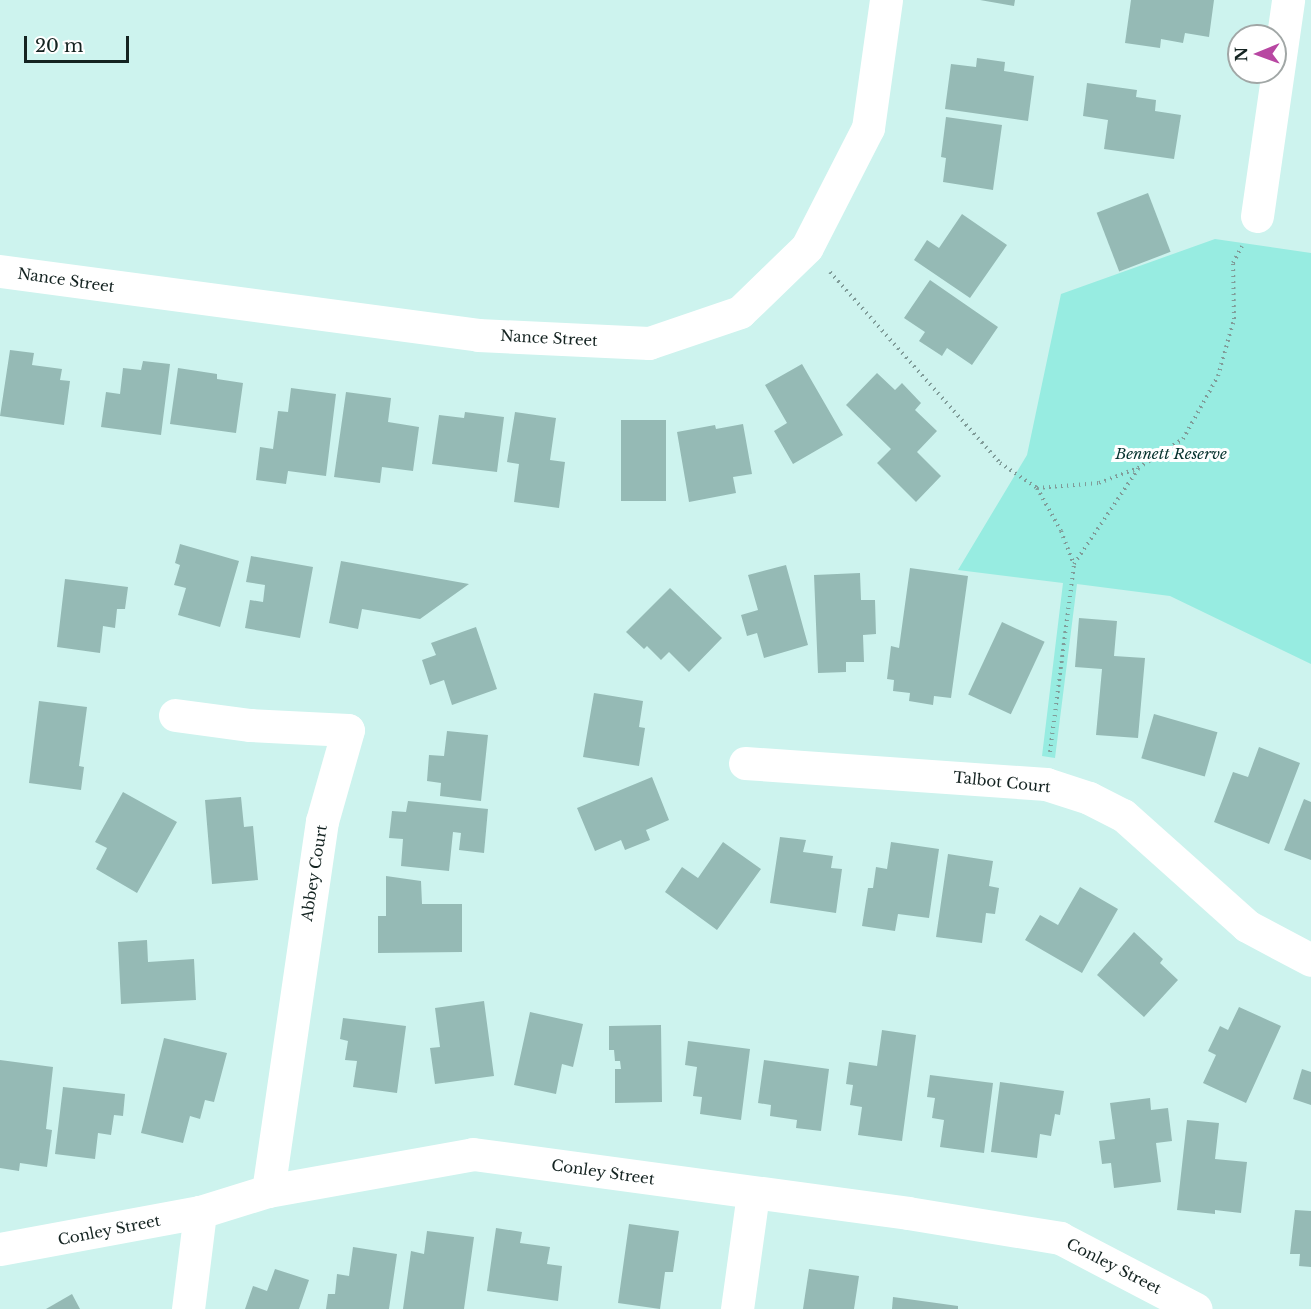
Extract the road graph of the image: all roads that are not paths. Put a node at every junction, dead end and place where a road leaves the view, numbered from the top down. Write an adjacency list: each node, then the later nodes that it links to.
1 (886, 0): 4 (street, Nance Street)
2 (1288, 0): 3 (street)
3 (1257, 216)
4 (0, 272)
5 (175, 715): 8 (street, Abbey Court)
6 (745, 763): 7 (street, Talbot Court)
7 (1311, 960)
8 (268, 1191): 9 (street, Conley Street); 10 (street, Conley Street)
9 (753, 1193): 13 (street); 14 (street, Conley Street)
10 (200, 1212): 11 (street, Conley Street); 12 (street)
11 (0, 1250)
12 (188, 1309)
13 (737, 1309)
14 (1196, 1309)

